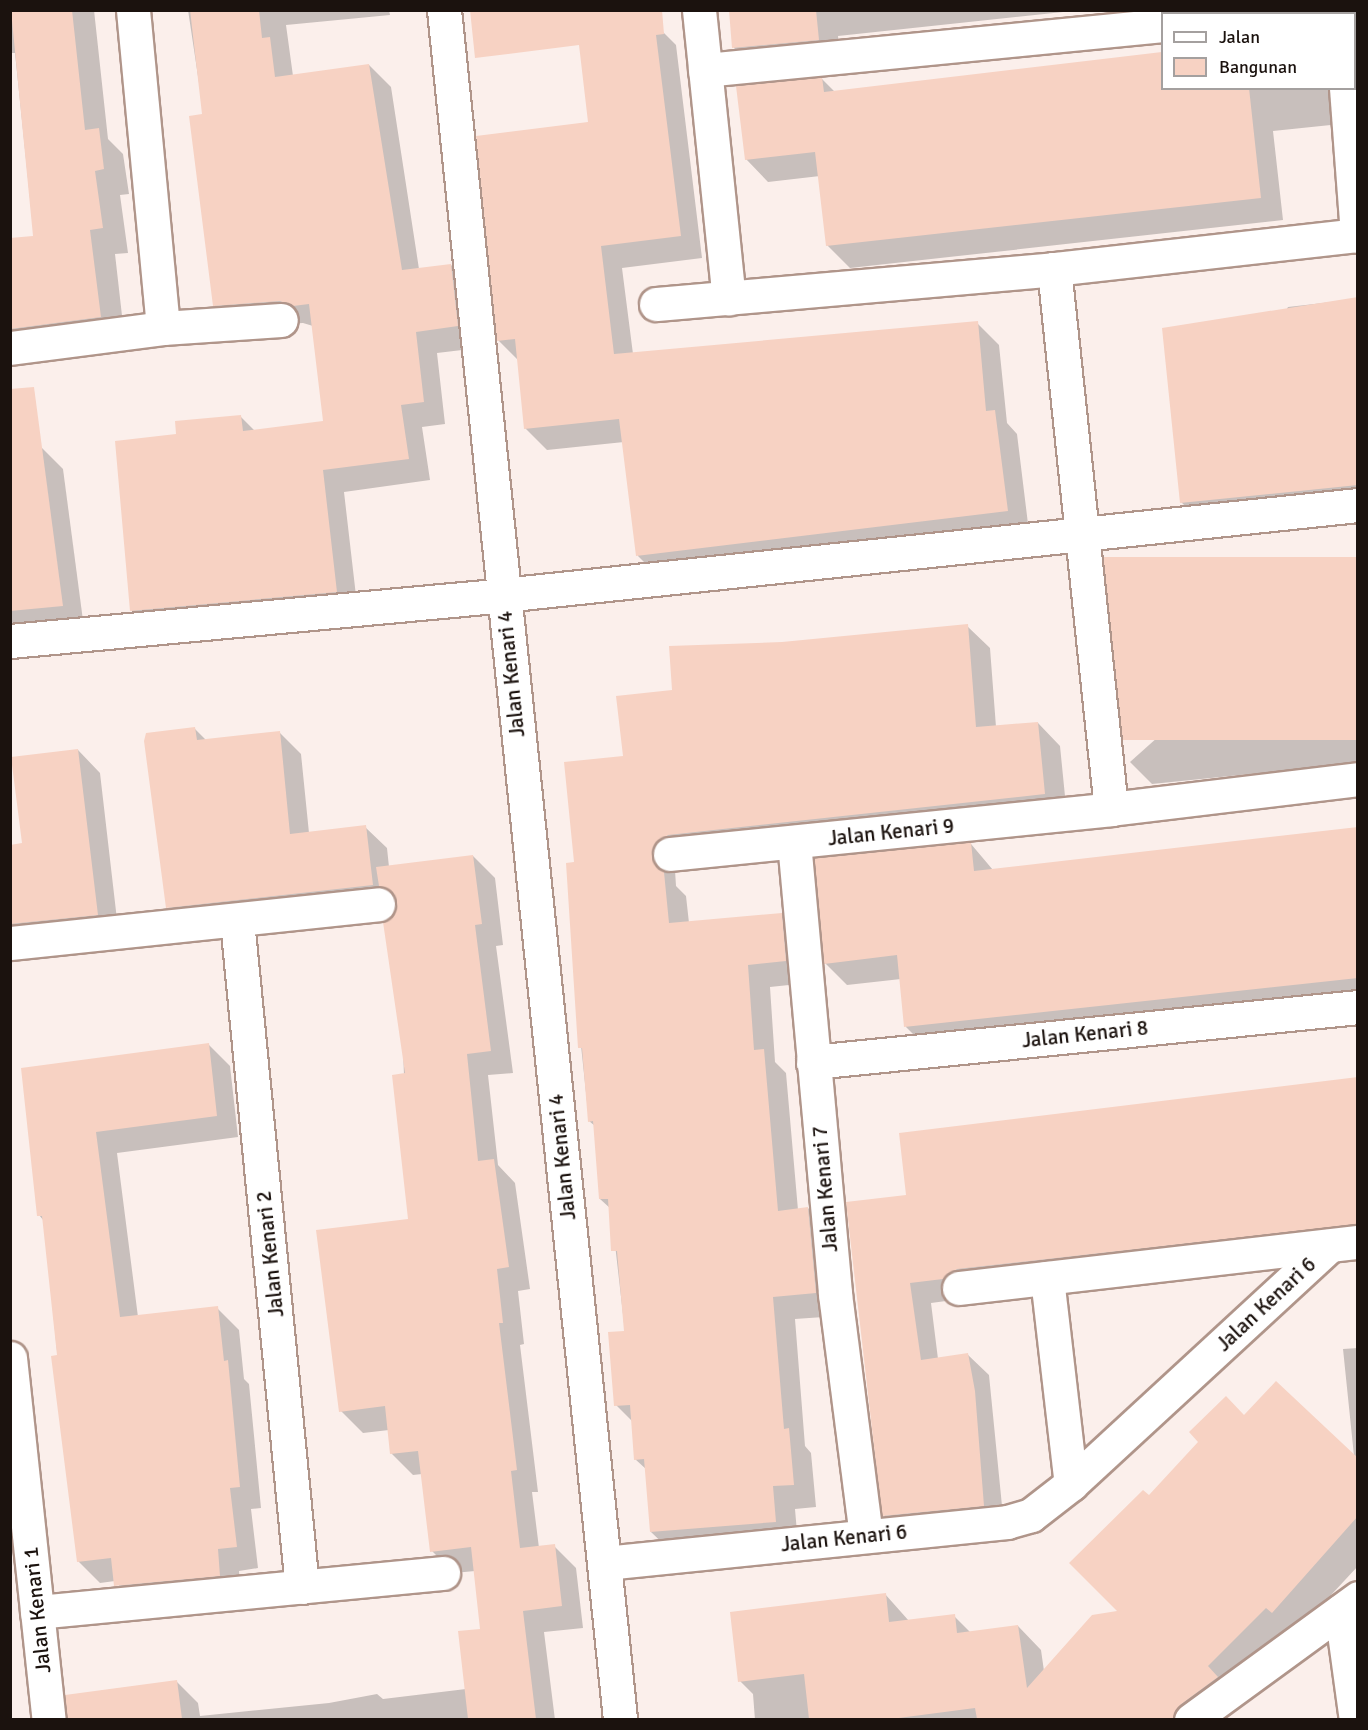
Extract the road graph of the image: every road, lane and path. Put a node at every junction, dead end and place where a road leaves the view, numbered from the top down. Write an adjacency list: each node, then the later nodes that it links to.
1 (133, 10): 14 (street)
2 (444, 10): 18 (street, Jalan Kenari 4)
3 (699, 10): 7 (street)
4 (1310, 10): 5 (street)
5 (1295, 12)
6 (1161, 25): 7 (street)
7 (705, 70): 11 (street)
8 (1346, 90): 9 (street)
9 (1357, 236): 10 (street)
10 (1054, 269): 11 (street); 17 (street)
11 (729, 298): 12 (street)
12 (656, 304)
13 (282, 320): 14 (street)
14 (163, 328): 15 (street)
15 (10, 348)
16 (1358, 505): 17 (street)
17 (1081, 536): 18 (street); 21 (street)
18 (503, 595): 19 (street); 35 (street, Jalan Kenari 4)
19 (10, 641)
20 (1358, 778): 21 (street, Jalan Kenari 9)
21 (1111, 809): 22 (street, Jalan Kenari 9)
22 (794, 842): 23 (street, Jalan Kenari 9); 28 (street, Jalan Kenari 7)
23 (670, 854)
24 (378, 904): 25 (street)
25 (237, 921): 26 (street); 37 (street, Jalan Kenari 2)
26 (10, 943)
27 (1358, 1007): 28 (street, Jalan Kenari 8)
28 (813, 1062): 34 (street, Jalan Kenari 7)
29 (1343, 1244): 30 (street, Jalan Kenari 6); 33 (street, Jalan Kenari 6)
30 (1047, 1278): 31 (street, Jalan Kenari 6); 33 (street)
31 (959, 1288)
32 (10, 1358): 39 (street, Jalan Kenari 1)
33 (1071, 1484): 34 (street, Jalan Kenari 6)
34 (866, 1535): 35 (street, Jalan Kenari 6)
35 (605, 1563): 41 (street, Jalan Kenari 4)
36 (443, 1573): 37 (street)
37 (302, 1587): 39 (street)
38 (1349, 1604): 42 (street); 43 (street)
39 (37, 1612): 40 (street, Jalan Kenari 1)
40 (49, 1719)
41 (620, 1719)
42 (1191, 1719)
43 (1356, 1719)

